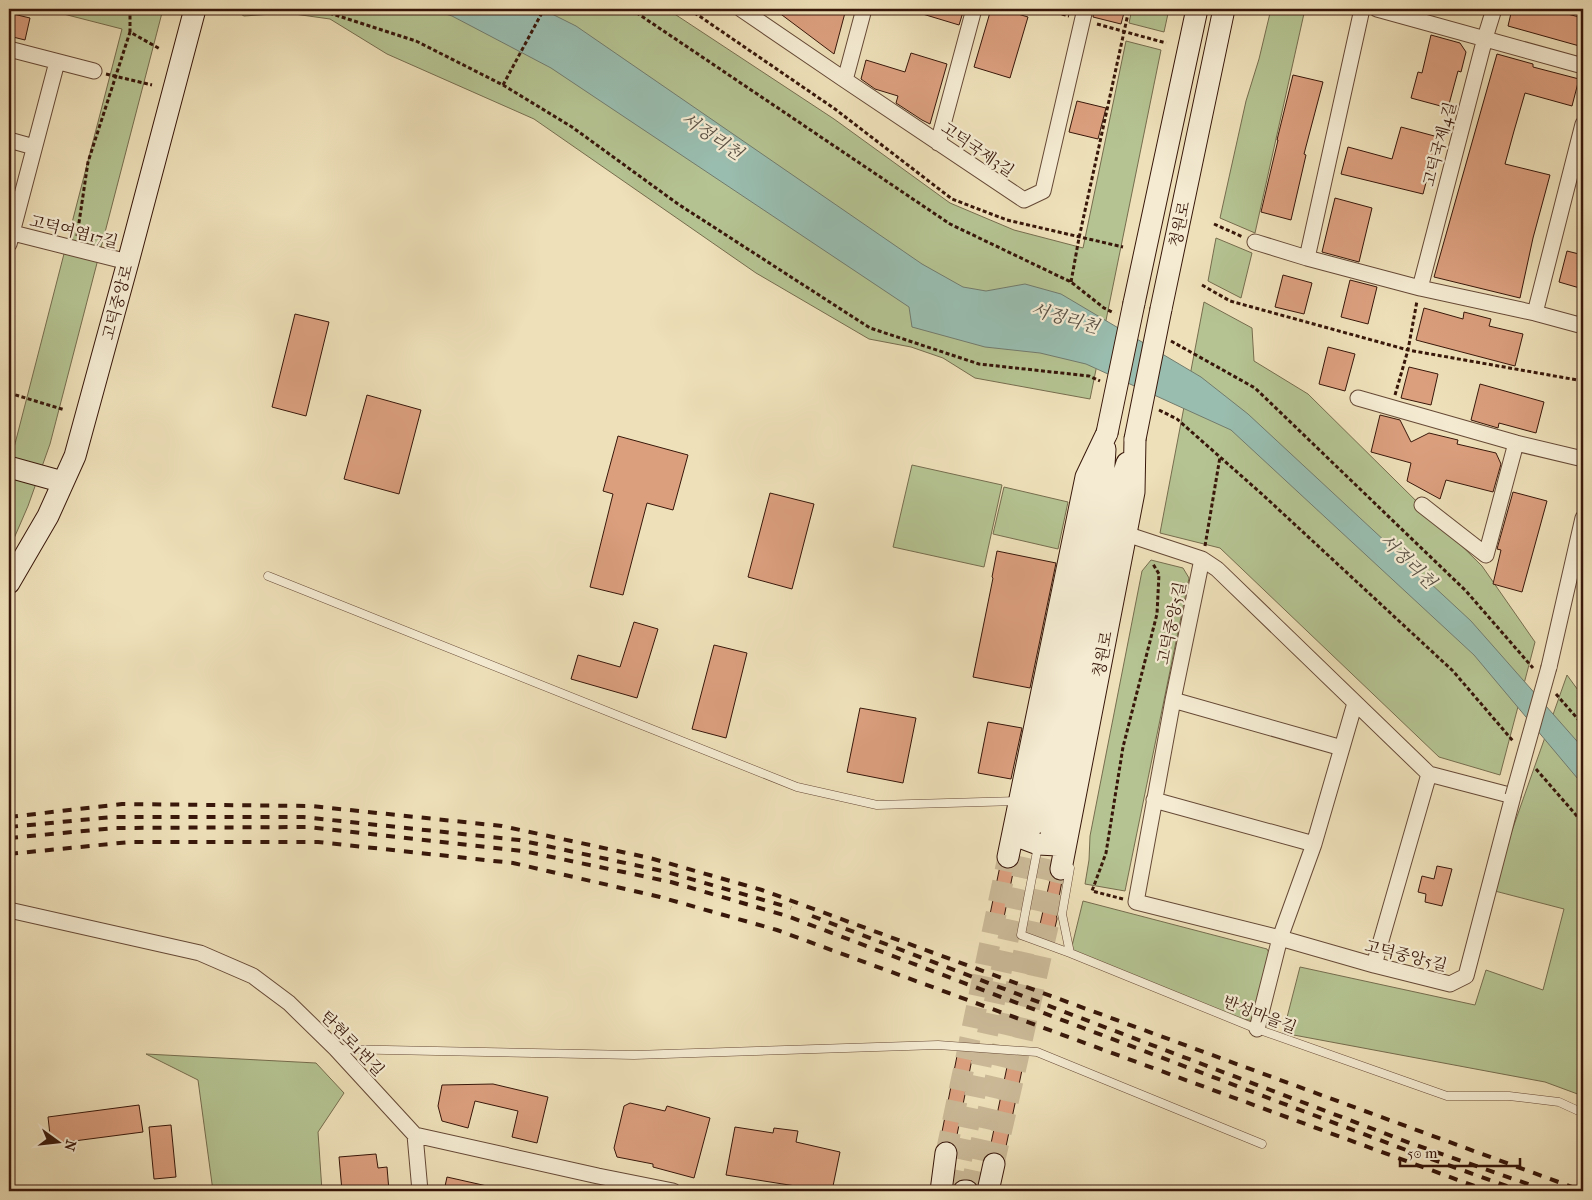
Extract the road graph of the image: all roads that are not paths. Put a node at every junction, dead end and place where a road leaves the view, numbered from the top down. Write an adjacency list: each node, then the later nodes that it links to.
1 (195, 9): 25 (main road, 고덕중앙로)
2 (741, 9): 10 (street, 고덕국제3길)
3 (864, 9): 17 (street)
4 (974, 9): 20 (street)
5 (1198, 9): 30 (main road, 청원로, bridge)
6 (1224, 9): 31 (main road, 청원로, bridge)
7 (1362, 9): 24 (street)
8 (1377, 9): 12 (street)
9 (1494, 9): 12 (street, 고덕국제4길)
10 (758, 14): 17 (street, 고덕국제3길)
11 (1084, 14): 20 (street, 고덕국제3길)
12 (1485, 38): 15 (street); 26 (street, 고덕국제4길)
13 (9, 49): 14 (street)
14 (57, 62): 16 (street); 21 (street, 고덕여염17길)
15 (1583, 66)
16 (94, 71)
17 (845, 80): 20 (street, 고덕국제3길)
18 (1583, 124): 27 (street)
19 (9, 140): 21 (street)
20 (938, 143)
21 (34, 147): 22 (street, 고덕여염17길)
22 (10, 236): 25 (street, 고덕여염17길)
23 (1255, 242): 24 (street)
24 (1307, 258): 26 (street)
25 (128, 262): 35 (main road, 고덕중앙로)
26 (1420, 288): 27 (street)
27 (1535, 313): 28 (street)
28 (1583, 326)
29 (1358, 398): 32 (street)
30 (1107, 434): 48 (main road, 청원로); 50 (main road, 청원로)
31 (1135, 439): 38 (main road, 청원로); 50 (main road, 청원로)
32 (1516, 443): 33 (street); 36 (street)
33 (1583, 459)
34 (9, 467): 35 (main road)
35 (63, 482): 41 (main road, 고덕중앙로)
36 (1422, 505)
37 (1583, 518): 46 (street, 고덕중앙5길, bridge)
38 (1126, 534): 39 (street); 49 (main road, 청원로)
39 (1202, 558): 42 (street, 고덕중앙5길); 43 (street)
40 (268, 576): 48 (lane)
41 (9, 582)
42 (1173, 700): 44 (street); 47 (street, 고덕중앙5길)
43 (1355, 703): 44 (street); 45 (street)
44 (1342, 748): 51 (street)
45 (1429, 774): 46 (street); 57 (street)
46 (1513, 796): 57 (street, 고덕중앙5길)
47 (1154, 800): 51 (street); 55 (street, 고덕중앙5길)
48 (1020, 801): 50 (main road, 청원로)
49 (1072, 811): 50 (main road, 청원로); 56 (lane)
50 (1041, 833): 52 (main road, 청원로); 53 (main road, 청원로); 56 (lane, 반성마을길)
51 (1314, 844): 55 (street)
52 (1008, 858)
53 (1061, 869)
54 (9, 910): 59 (street, 탄현로1번길)
55 (1280, 938): 57 (street, 고덕중앙5길); 58 (street)
56 (1070, 953): 58 (lane, 반성마을길)
57 (1374, 965)
58 (1257, 1029): 60 (lane, 반성마을길)
59 (336, 1049): 61 (street, 탄현로1번길); 62 (lane)
60 (1583, 1113)
61 (415, 1135): 65 (street); 66 (street)
62 (1262, 1144)
63 (946, 1153): 67 (main road)
64 (994, 1164): 68 (main road)
65 (420, 1191)
66 (673, 1191)
67 (941, 1191)
68 (988, 1191)

